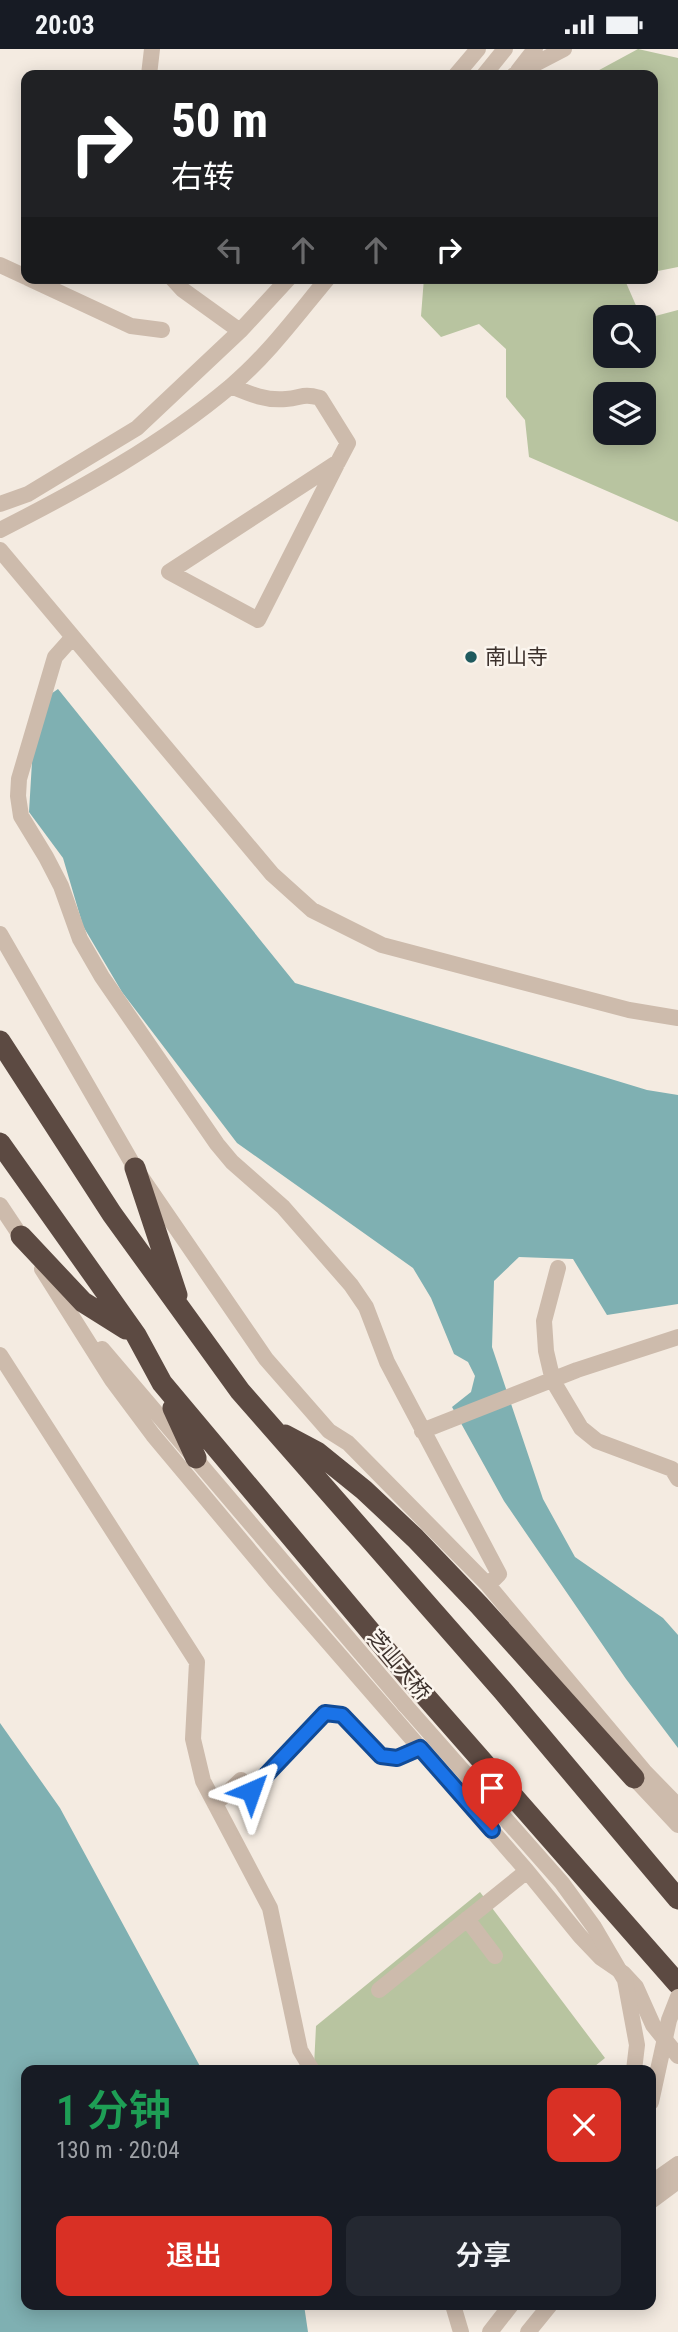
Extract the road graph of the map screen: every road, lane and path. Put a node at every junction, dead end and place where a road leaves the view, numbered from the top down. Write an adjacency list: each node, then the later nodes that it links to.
1 (152, 49): 6 (street)
2 (478, 49): 7 (street)
3 (505, 49): 8 (street)
4 (535, 49): 9 (street)
5 (564, 49): 10 (street)
6 (150, 70)
7 (460, 70)
8 (488, 70)
9 (518, 70)
10 (524, 70)
11 (0, 265): 12 (street)
12 (21, 275)
13 (40, 284): 17 (street)
14 (178, 284): 18 (street)
15 (283, 284): 18 (street)
16 (322, 284): 19 (street)
17 (162, 330)
18 (240, 331): 21 (street)
19 (231, 386): 20 (street); 22 (street)
20 (338, 462): 20 (street)
21 (0, 504)
22 (0, 530)
23 (0, 550): 24 (street)
24 (72, 638): 26 (street); 41 (street)
25 (0, 934): 29 (street)
26 (678, 1018)
27 (0, 1041): 34 (highway)
28 (0, 1143): 35 (highway)
29 (135, 1168): 34 (highway); 44 (street)
30 (0, 1205): 31 (street)
31 (20, 1236): 33 (street); 35 (highway)
32 (558, 1268): 38 (street)
33 (72, 1315): 42 (street, 芝山大桥); 45 (street)
34 (184, 1317): 40 (highway)
35 (136, 1335): 39 (highway)
36 (678, 1337): 38 (street)
37 (0, 1355): 47 (street)
38 (553, 1381): 41 (street); 43 (street)
39 (162, 1383): 42 (highway); 54 (highway)
40 (276, 1431): 46 (highway); 51 (highway)
41 (422, 1431): 44 (street)
42 (196, 1458): 59 (street, 芝山大桥, bridge)
43 (678, 1479)
44 (488, 1585): 48 (street)
45 (420, 1748): 47 (street); 50 (street)
46 (634, 1778): 49 (street)
47 (215, 1804): 58 (street)
48 (678, 1806)
49 (678, 1825)
50 (527, 1871): 52 (street); 57 (street)
51 (678, 1899)
52 (467, 1919): 53 (street); 55 (street)
53 (495, 1956)
54 (678, 1984)
55 (379, 1990)
56 (678, 1997): 60 (street, bridge)
57 (678, 2056)
58 (309, 2065)
59 (634, 2065)
60 (656, 2080)
61 (678, 2164): 62 (street)
62 (656, 2179)
63 (678, 2181): 64 (street)
64 (656, 2197)
65 (454, 2310): 68 (street)
66 (507, 2310): 69 (street)
67 (546, 2310): 70 (street)
68 (461, 2332)
69 (490, 2332)
70 (528, 2332)

